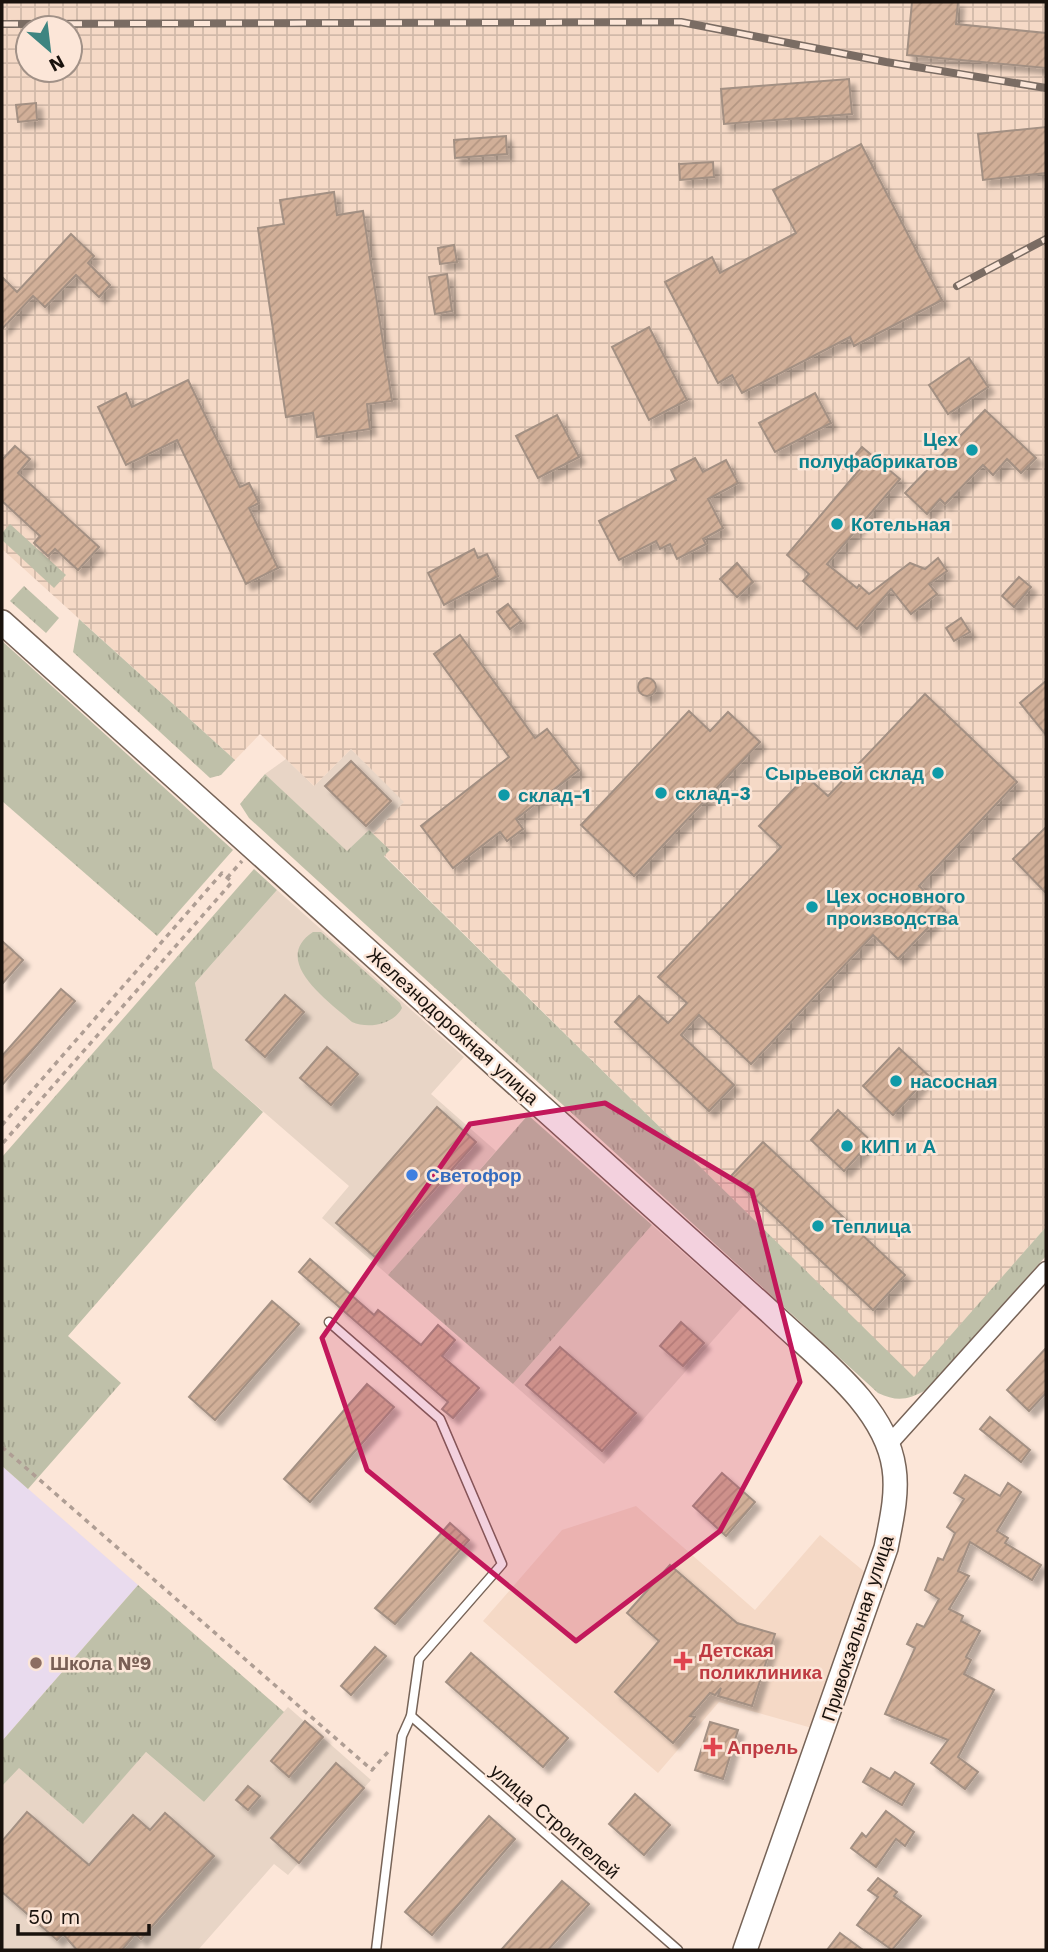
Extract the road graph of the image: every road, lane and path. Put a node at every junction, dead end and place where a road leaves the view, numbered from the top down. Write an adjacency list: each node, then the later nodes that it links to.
1 (2, 622): 6 (main road, Железнодорожная улица)
2 (2, 1125): 3 (path)
3 (2, 1144)
4 (1046, 1270): 6 (street)
5 (329, 1322): 8 (lane)
6 (889, 1444): 12 (main road, Привокзальная улица)
7 (2, 1447): 9 (path)
8 (411, 1716): 9 (lane); 11 (lane, улица Строителей)
9 (402, 1736): 10 (lane)
10 (376, 1950)
11 (678, 1950)
12 (745, 1950)

